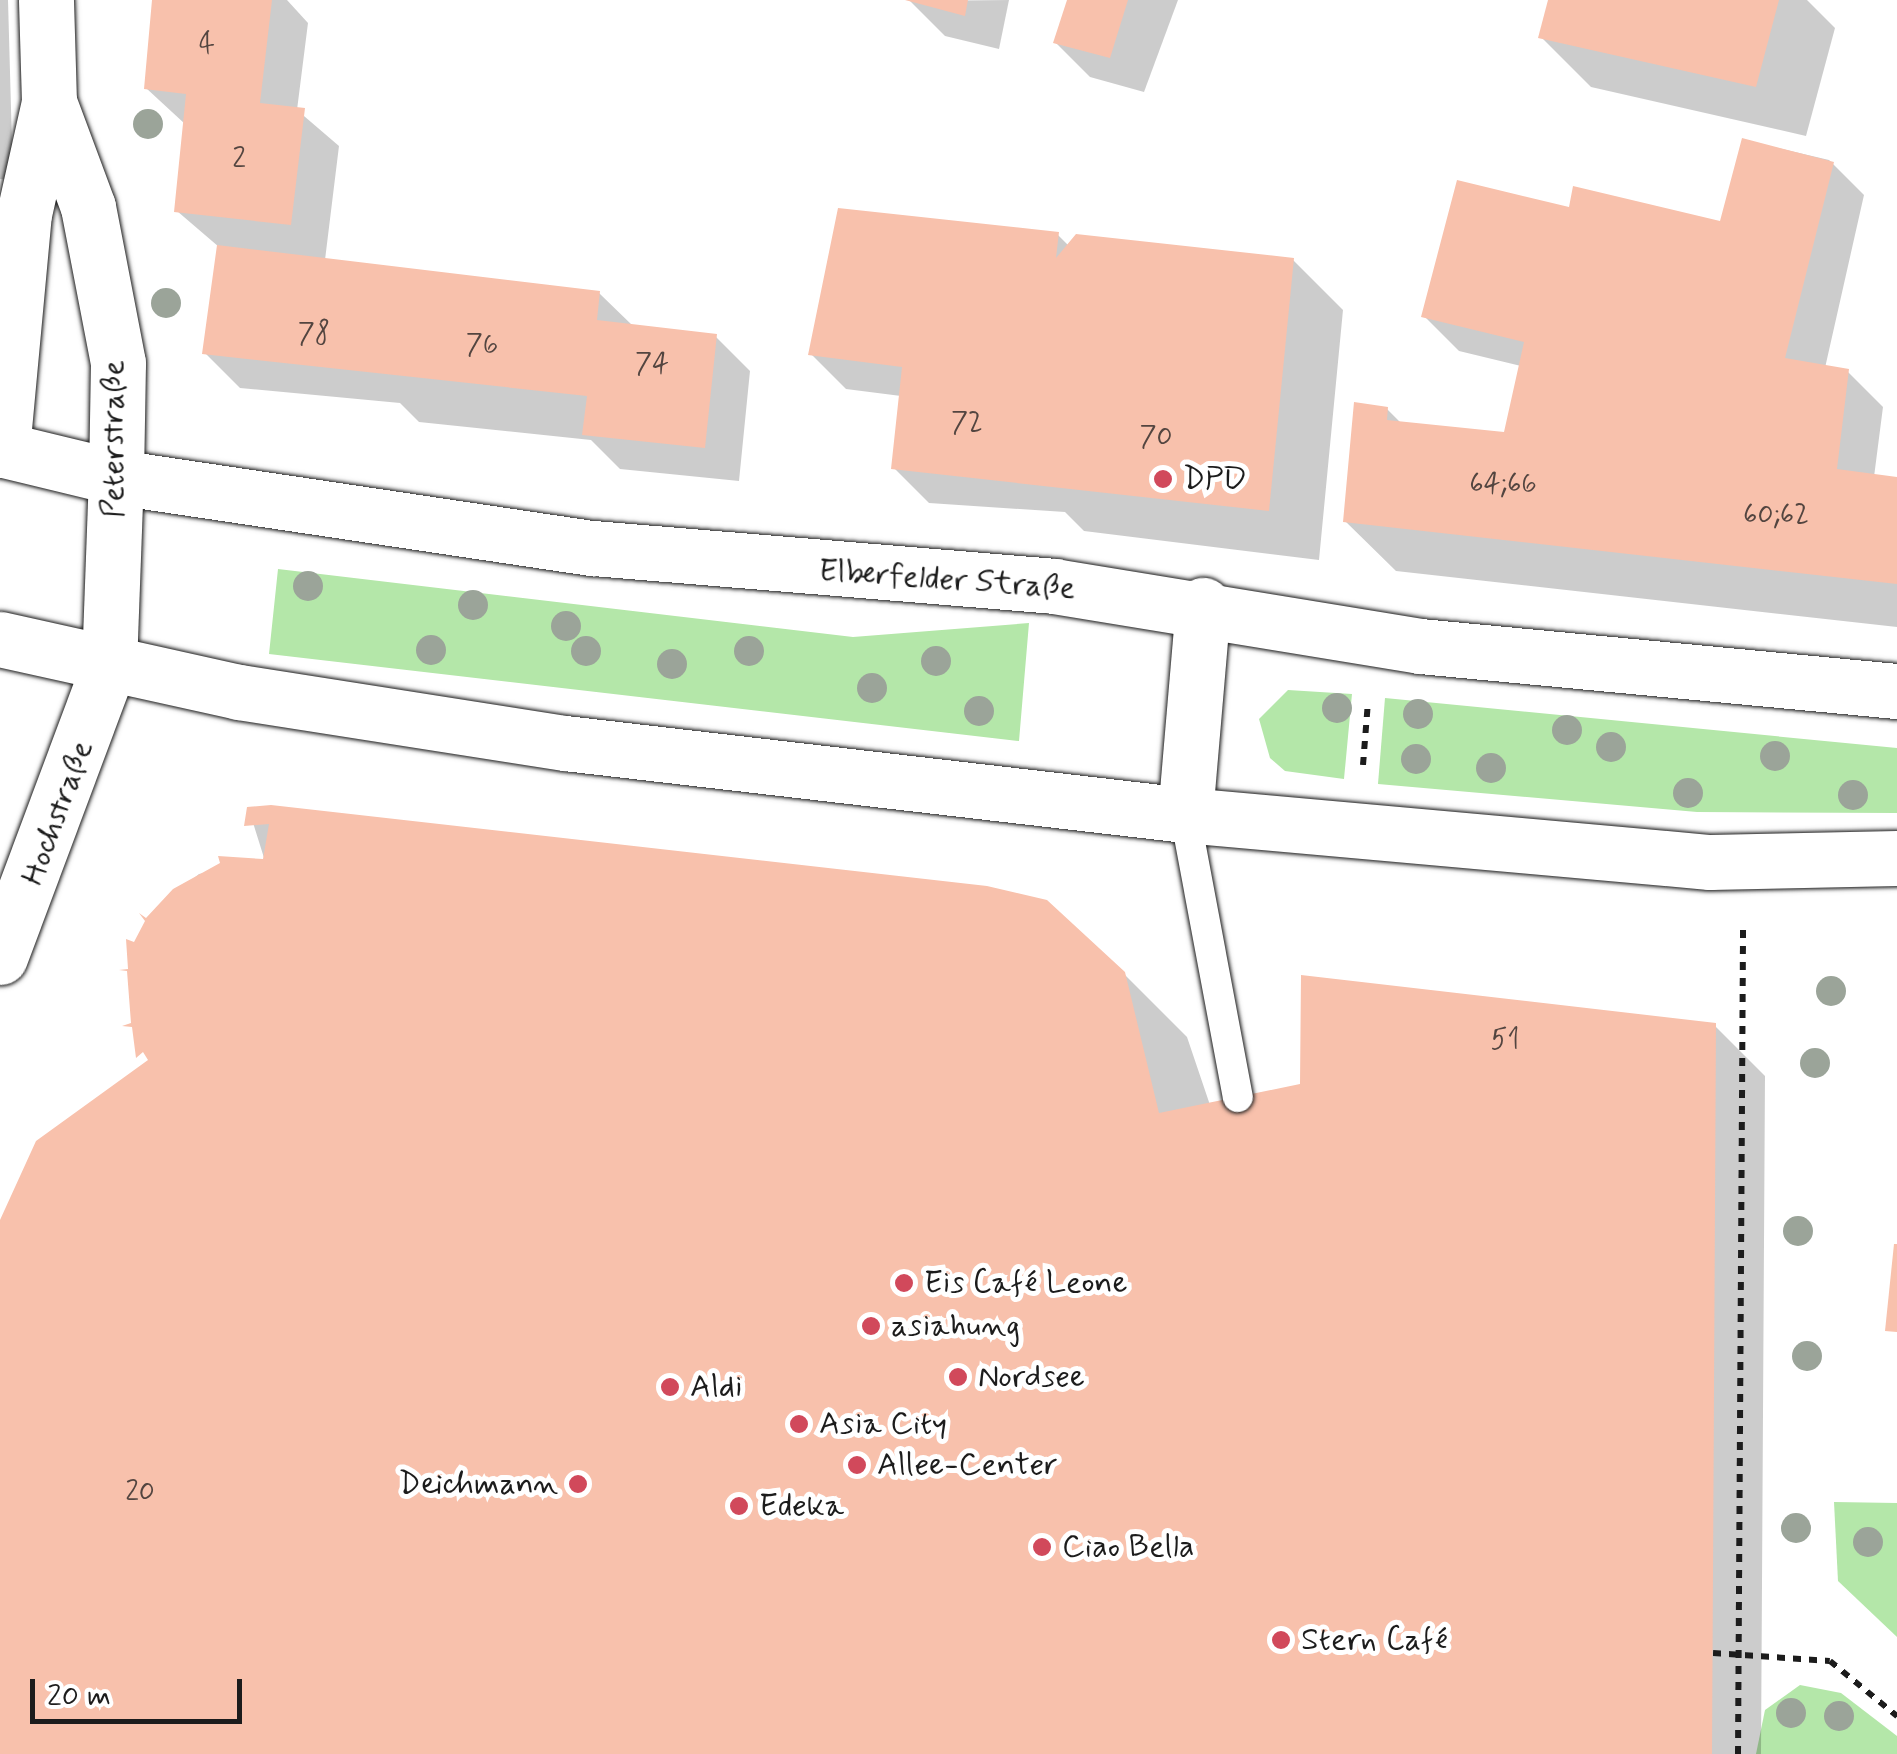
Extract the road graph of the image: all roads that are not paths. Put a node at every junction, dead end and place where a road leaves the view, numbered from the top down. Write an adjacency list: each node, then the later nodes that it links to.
1 (46, 0): 2 (main road, Peterstraße)
2 (48, 102): 3 (main road, Peterstraße); 4 (main road, Peterstraße)
3 (0, 452): 4 (main road, Elberfelder Straße)
4 (116, 477): 5 (main road, Elberfelder Straße); 7 (main road, Peterstraße)
5 (1203, 605): 8 (main road, Elberfelder Straße); 9 (main road)
6 (0, 639): 7 (main road)
7 (109, 666): 9 (main road); 11 (main road, Hochstraße)
8 (1897, 691)
9 (1185, 816): 10 (main road); 12 (lane)
10 (1897, 858)
11 (0, 957)
12 (1233, 1095)

